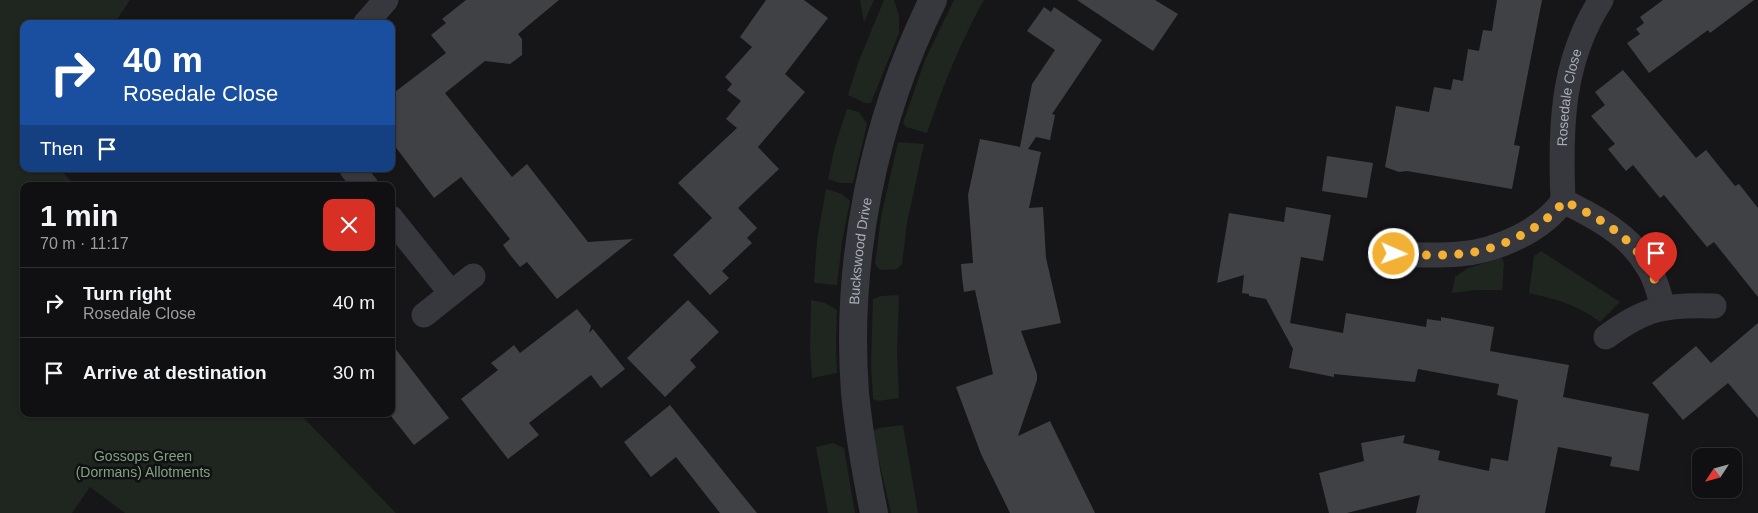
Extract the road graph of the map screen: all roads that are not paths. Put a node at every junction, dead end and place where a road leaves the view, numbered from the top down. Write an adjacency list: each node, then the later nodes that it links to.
1 (386, 0): 4 (street)
2 (933, 0): 16 (street, Buckswood Drive)
3 (1601, 0): 7 (street, Rosedale Close)
4 (368, 20)
5 (354, 172): 6 (street)
6 (363, 182)
7 (1564, 201): 9 (street); 13 (street)
8 (395, 223): 11 (street)
9 (1394, 254)
10 (473, 276): 11 (street)
11 (451, 293): 14 (street)
12 (1714, 306): 13 (street)
13 (1663, 307): 15 (street)
14 (424, 315)
15 (1606, 337)
16 (874, 513)

